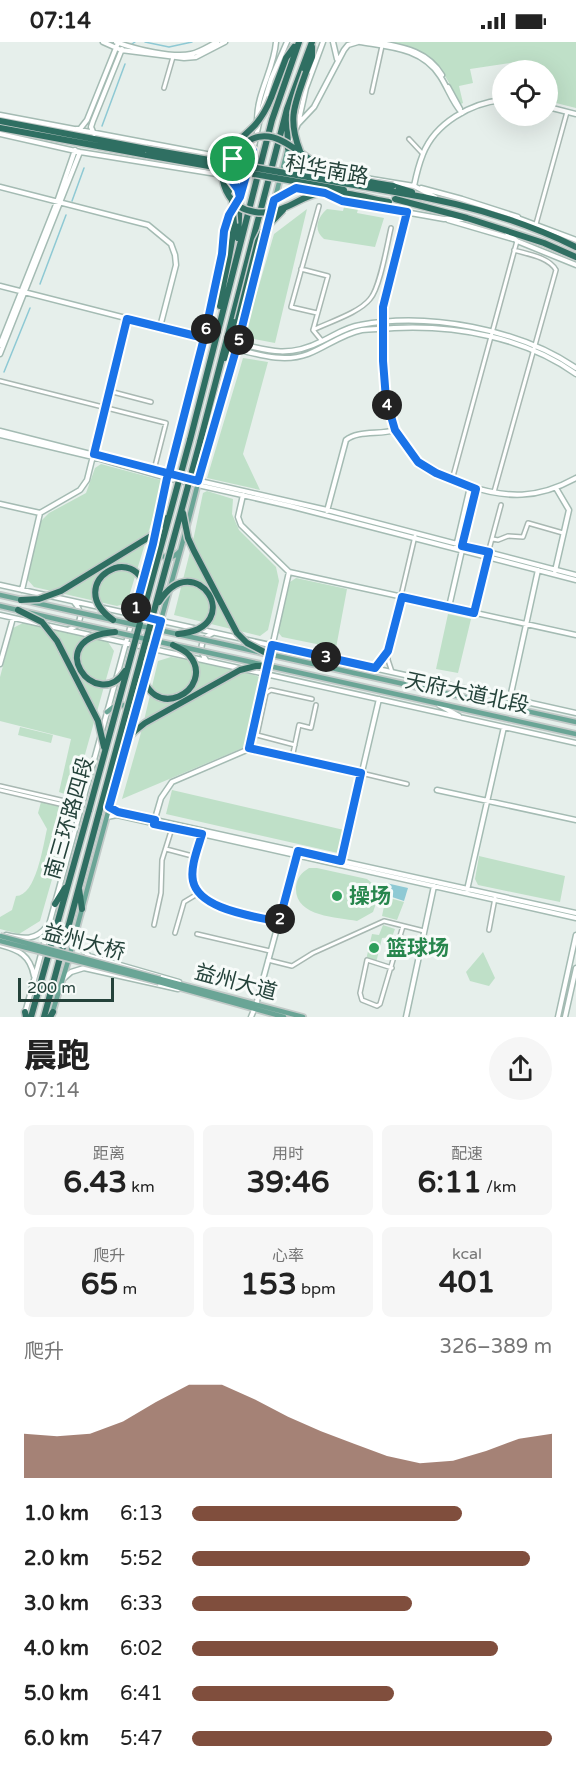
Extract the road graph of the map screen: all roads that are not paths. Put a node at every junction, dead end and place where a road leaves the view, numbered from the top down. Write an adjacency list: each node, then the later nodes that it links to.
1 (104, 42): 14 (street)
2 (117, 42): 12 (street); 14 (street)
3 (222, 42): 12 (street); 16 (street)
4 (275, 42): 33 (street)
5 (287, 42): 33 (street)
6 (298, 42): 61 (highway, bridge); 78 (highway)
7 (312, 42): 21 (highway); 46 (highway, bridge)
8 (322, 42): 28 (street)
9 (333, 42): 17 (street)
10 (359, 42): 13 (street); 17 (street)
11 (376, 42): 24 (street)
12 (123, 45): 15 (street)
13 (382, 46): 19 (street); 24 (street)
14 (115, 49): 15 (street); 32 (street)
15 (121, 50): 16 (street); 36 (street)
16 (173, 57): 18 (street)
17 (337, 60): 28 (street)
18 (164, 88)
19 (372, 92)
20 (492, 102): 24 (street)
21 (287, 108): 41 (highway); 99 (highway)
22 (558, 110): 23 (street)
23 (567, 112): 25 (street); 67 (street)
24 (462, 113): 47 (street)
25 (576, 114)
26 (0, 115): 29 (street)
27 (0, 121): 31 (highway, 科华南路)
28 (298, 124): 41 (street)
29 (46, 125): 31 (street); 32 (street)
30 (0, 128): 34 (highway, 科华南路)
31 (35, 129): 40 (highway, 科华南路)
32 (72, 130): 36 (street)
33 (257, 130): 43 (street)
34 (19, 132): 39 (street); 44 (highway, 科华南路)
35 (0, 134): 39 (street)
36 (95, 134): 37 (street)
37 (111, 137): 40 (street); 49 (street)
38 (409, 139): 47 (street)
39 (36, 142): 42 (street)
40 (117, 144): 45 (highway, 科华南路)
41 (288, 148): 50 (main road); 58 (main road)
42 (77, 151): 48 (street); 59 (street)
43 (253, 151): 49 (street); 56 (street)
44 (126, 152): 45 (highway, 科华南路); 48 (street)
45 (146, 152): 55 (highway, 科华南路, bridge)
46 (300, 152): 55 (highway, bridge); 86 (highway, bridge)
47 (423, 154): 52 (street)
48 (101, 155): 51 (street)
49 (233, 159): 51 (street)
50 (302, 172): 52 (street); 54 (street)
51 (229, 177): 56 (street)
52 (414, 186): 57 (street); 63 (street)
53 (0, 187): 59 (street)
54 (296, 188): 58 (main road); 62 (street)
55 (393, 195): 57 (highway, 科华南路); 61 (highway, bridge); 64 (highway, 科华南路)
56 (240, 197): 78 (highway); 92 (street)
57 (438, 199): 65 (highway, 科华南路)
58 (274, 200): 95 (main road)
59 (58, 202): 82 (street); 87 (street)
60 (318, 206): 80 (street)
61 (286, 207): 99 (highway, bridge)
62 (407, 212): 66 (street); 85 (street)
63 (518, 217): 65 (street, 科华南路); 67 (street, 科华南路)
64 (467, 218): 66 (street); 69 (highway, 科华南路)
65 (503, 218): 70 (highway, 科华南路)
66 (444, 219): 72 (street)
67 (536, 224): 71 (street, 科华南路)
68 (391, 228): 89 (street)
69 (504, 230): 72 (street, 科华南路); 73 (highway, 科华南路)
70 (557, 238): 71 (street); 74 (highway, 科华南路)
71 (576, 240)
72 (517, 241): 75 (street); 76 (street, 科华南路)
73 (544, 243): 76 (street); 77 (highway, 科华南路)
74 (576, 247)
75 (514, 250): 90 (street); 96 (street)
76 (554, 256): 79 (street, 科华南路)
77 (576, 257)
78 (236, 258): 86 (highway)
79 (576, 266)
80 (301, 269): 83 (street); 83 (street)
81 (0, 286): 82 (street)
82 (22, 292): 84 (street); 94 (street); 97 (street)
83 (317, 313): 89 (street)
84 (127, 319): 87 (street); 102 (street)
85 (382, 322): 88 (street); 90 (street); 93 (street)
86 (218, 325): 123 (highway, 南三环路四段, bridge)
87 (160, 327): 92 (street)
88 (382, 329): 91 (street); 95 (street); 105 (street)
89 (313, 330): 93 (street)
90 (492, 331): 91 (street); 96 (street)
91 (490, 337): 96 (street); 111 (street)
92 (204, 338): 109 (street)
93 (322, 341): 95 (street)
94 (0, 345)
95 (237, 346): 112 (main road)
96 (534, 348): 98 (street); 100 (street); 117 (street)
97 (0, 354)
98 (576, 368)
99 (218, 372): 120 (highway, 南三环路四段, bridge)
100 (576, 374)
101 (0, 381): 104 (street)
102 (110, 391): 103 (street); 104 (street)
103 (150, 402)
104 (105, 408): 107 (street); 108 (street)
105 (395, 430): 111 (street); 121 (street)
106 (0, 433): 107 (street)
107 (94, 456): 108 (street); 122 (street)
108 (153, 472): 109 (street)
109 (168, 476): 112 (street); 128 (street)
110 (576, 478): 114 (street)
111 (452, 480): 113 (street)
112 (197, 483): 116 (street); 131 (main road)
113 (470, 487): 115 (street); 129 (street)
114 (555, 488): 117 (street); 125 (street)
115 (476, 489): 117 (street); 130 (street)
116 (243, 492): 121 (street); 124 (street); 134 (street)
117 (494, 492)
118 (0, 504): 122 (street)
119 (501, 505): 127 (street)
120 (183, 506): 145 (highway, 南三环路四段, bridge); 165 (highway, bridge)
121 (327, 510): 124 (street); 126 (street)
122 (40, 513): 138 (street)
123 (170, 513): 141 (highway, bridge); 142 (highway, 南三环路四段, bridge)
124 (325, 516): 126 (street)
125 (564, 533): 127 (street); 135 (street)
126 (414, 536): 129 (street); 140 (street)
127 (493, 539): 132 (street)
128 (153, 544): 131 (main road); 149 (street)
129 (456, 547): 130 (street)
130 (462, 549): 132 (street); 146 (street)
131 (180, 551): 153 (main road)
132 (488, 555): 133 (street); 148 (street)
133 (539, 568): 135 (street); 154 (street)
134 (289, 572): 140 (street); 162 (street)
135 (554, 572): 136 (street)
136 (576, 578)
137 (0, 585): 138 (street)
138 (22, 590): 143 (street)
139 (0, 595): 141 (main road, 天府大道北段)
140 (402, 597): 146 (street); 164 (street)
141 (21, 600): 152 (main road, 天府大道北段, bridge)
142 (146, 600): 152 (highway, bridge); 169 (highway, 南三环路四段, bridge)
143 (73, 601): 149 (street); 155 (street)
144 (0, 606): 147 (main road, 天府大道北段)
145 (155, 607): 158 (highway, bridge); 166 (highway, 南三环路四段, bridge)
146 (448, 607): 148 (street)
147 (18, 610): 156 (main road, 天府大道北段, bridge); 190 (highway, bridge)
148 (474, 613): 154 (street)
149 (134, 614): 153 (street); 160 (street)
150 (0, 615): 151 (street)
151 (13, 618): 155 (street); 168 (street)
152 (113, 620): 158 (main road, 天府大道北段, bridge)
153 (161, 621): 157 (street); 163 (main road)
154 (526, 624): 159 (street); 174 (street)
155 (67, 630): 160 (street)
156 (115, 632): 161 (main road, 天府大道北段, bridge); 169 (highway, bridge)
157 (214, 633): 162 (street); 167 (street)
158 (178, 634): 165 (main road, 天府大道北段, bridge)
159 (576, 635)
160 (126, 643): 163 (street); 179 (street)
161 (173, 645): 166 (highway, bridge); 170 (main road, 天府大道北段, bridge)
162 (272, 645): 171 (street); 173 (street)
163 (153, 649): 167 (street); 182 (main road)
164 (388, 651): 171 (street); 172 (street)
165 (268, 654): 183 (main road, 天府大道北段, bridge)
166 (141, 660): 191 (highway, 南三环路四段, bridge)
167 (208, 661): 173 (street)
168 (0, 664)
169 (129, 665): 190 (highway, 南三环路四段, bridge)
170 (269, 666): 177 (main road, 天府大道北段); 186 (highway, bridge)
171 (375, 668): 172 (street)
172 (392, 672): 174 (street)
173 (265, 674): 176 (street); 189 (street)
174 (510, 698): 180 (street)
175 (312, 699): 188 (street)
176 (379, 699): 181 (street); 193 (street)
177 (436, 703): 181 (street); 185 (main road, 天府大道北段)
178 (316, 705): 188 (street)
179 (107, 712): 182 (main road); 198 (street)
180 (576, 713)
181 (463, 718): 184 (street)
182 (134, 719): 186 (main road)
183 (576, 723)
184 (504, 727): 187 (street); 197 (street)
185 (576, 734)
186 (129, 736): 191 (highway, bridge); 199 (main road)
187 (576, 743)
188 (295, 745): 192 (street)
189 (249, 748): 192 (street); 202 (street)
190 (105, 752): 209 (highway, 南三环路四段, bridge)
191 (115, 754): 211 (highway, 南三环路四段, bridge)
192 (292, 758): 193 (street)
193 (361, 773): 194 (street); 208 (street)
194 (407, 784)
195 (0, 788): 198 (street)
196 (437, 790): 197 (street)
197 (487, 801): 201 (street); 212 (street)
198 (81, 807): 215 (street)
199 (109, 807): 200 (main road); 202 (street)
200 (107, 817): 202 (street); 216 (main road)
201 (576, 820)
202 (154, 822): 203 (street); 206 (street)
203 (172, 828): 204 (street); 205 (street)
204 (202, 834): 206 (street); 207 (street)
205 (166, 849): 207 (street); 221 (street)
206 (297, 853): 208 (street); 219 (street)
207 (196, 857): 213 (street)
208 (340, 863): 210 (street)
209 (69, 882): 215 (highway); 245 (highway, 南三环路四段)
210 (434, 884): 212 (street); 214 (street); 224 (street)
211 (78, 885): 216 (highway); 246 (highway, 南三环路四段)
212 (467, 890): 214 (street)
213 (199, 893): 219 (street); 225 (street)
214 (495, 898): 217 (street); 218 (street); 223 (street)
215 (55, 904): 220 (street)
216 (82, 909): 238 (main road); 240 (street)
217 (576, 913)
218 (576, 918)
219 (279, 922): 232 (street)
220 (50, 923): 229 (street); 237 (street)
221 (154, 925)
222 (403, 926): 224 (street); 234 (street); 235 (street)
223 (489, 930)
224 (424, 931): 230 (street)
225 (175, 933)
226 (196, 934): 232 (street)
227 (576, 936): 252 (street)
228 (0, 939): 229 (street); 231 (street); 239 (main road, 益州大桥, bridge)
229 (22, 939): 231 (street)
230 (420, 948): 233 (street); 251 (street)
231 (17, 950): 237 (street)
232 (270, 951): 234 (street)
233 (444, 954)
234 (268, 960): 242 (street)
235 (392, 968): 235 (street)
236 (576, 968): 241 (street)
237 (35, 978): 243 (street)
238 (62, 980): 240 (street); 244 (main road)
239 (160, 981): 240 (main road, 益州大道)
240 (187, 988): 242 (main road, 益州大道)
241 (574, 991): 253 (street)
242 (256, 1008): 247 (street); 248 (street); 249 (main road, 益州大道); 250 (main road, 益州大道)
243 (25, 1015)
244 (51, 1016)
245 (31, 1017)
246 (44, 1017)
247 (251, 1017)
248 (257, 1017)
249 (284, 1017)
250 (303, 1017)
251 (406, 1017)
252 (558, 1017)
253 (566, 1017)

